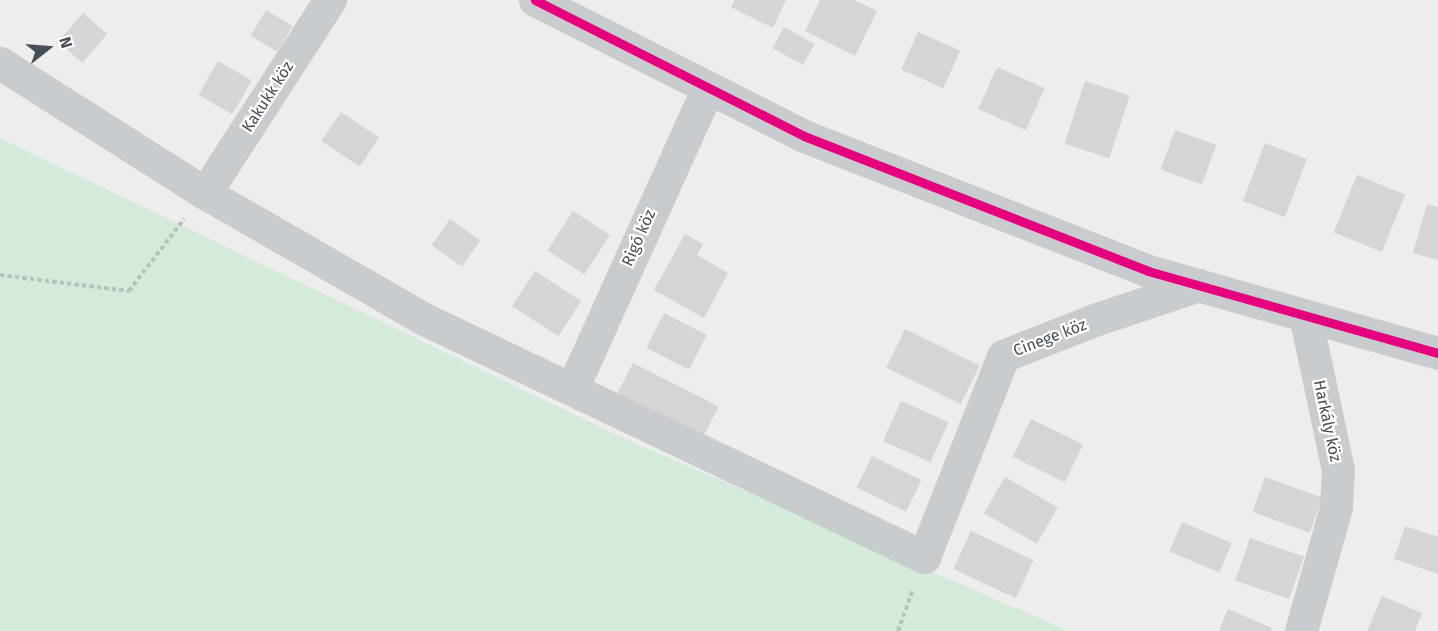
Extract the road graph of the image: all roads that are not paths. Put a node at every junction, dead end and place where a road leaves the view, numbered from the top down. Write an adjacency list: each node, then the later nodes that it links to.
1 (330, 0): 5 (street, Kakukk köz)
2 (534, 0): 4 (street)
3 (0, 63): 5 (street)
4 (708, 88): 6 (street); 9 (street, Rigó köz)
5 (205, 193): 9 (street)
6 (1199, 285): 7 (street); 9 (street, Cinege köz)
7 (1305, 315): 8 (street); 10 (street, Harkály köz)
8 (1438, 353)
9 (572, 389)
10 (1301, 631)

